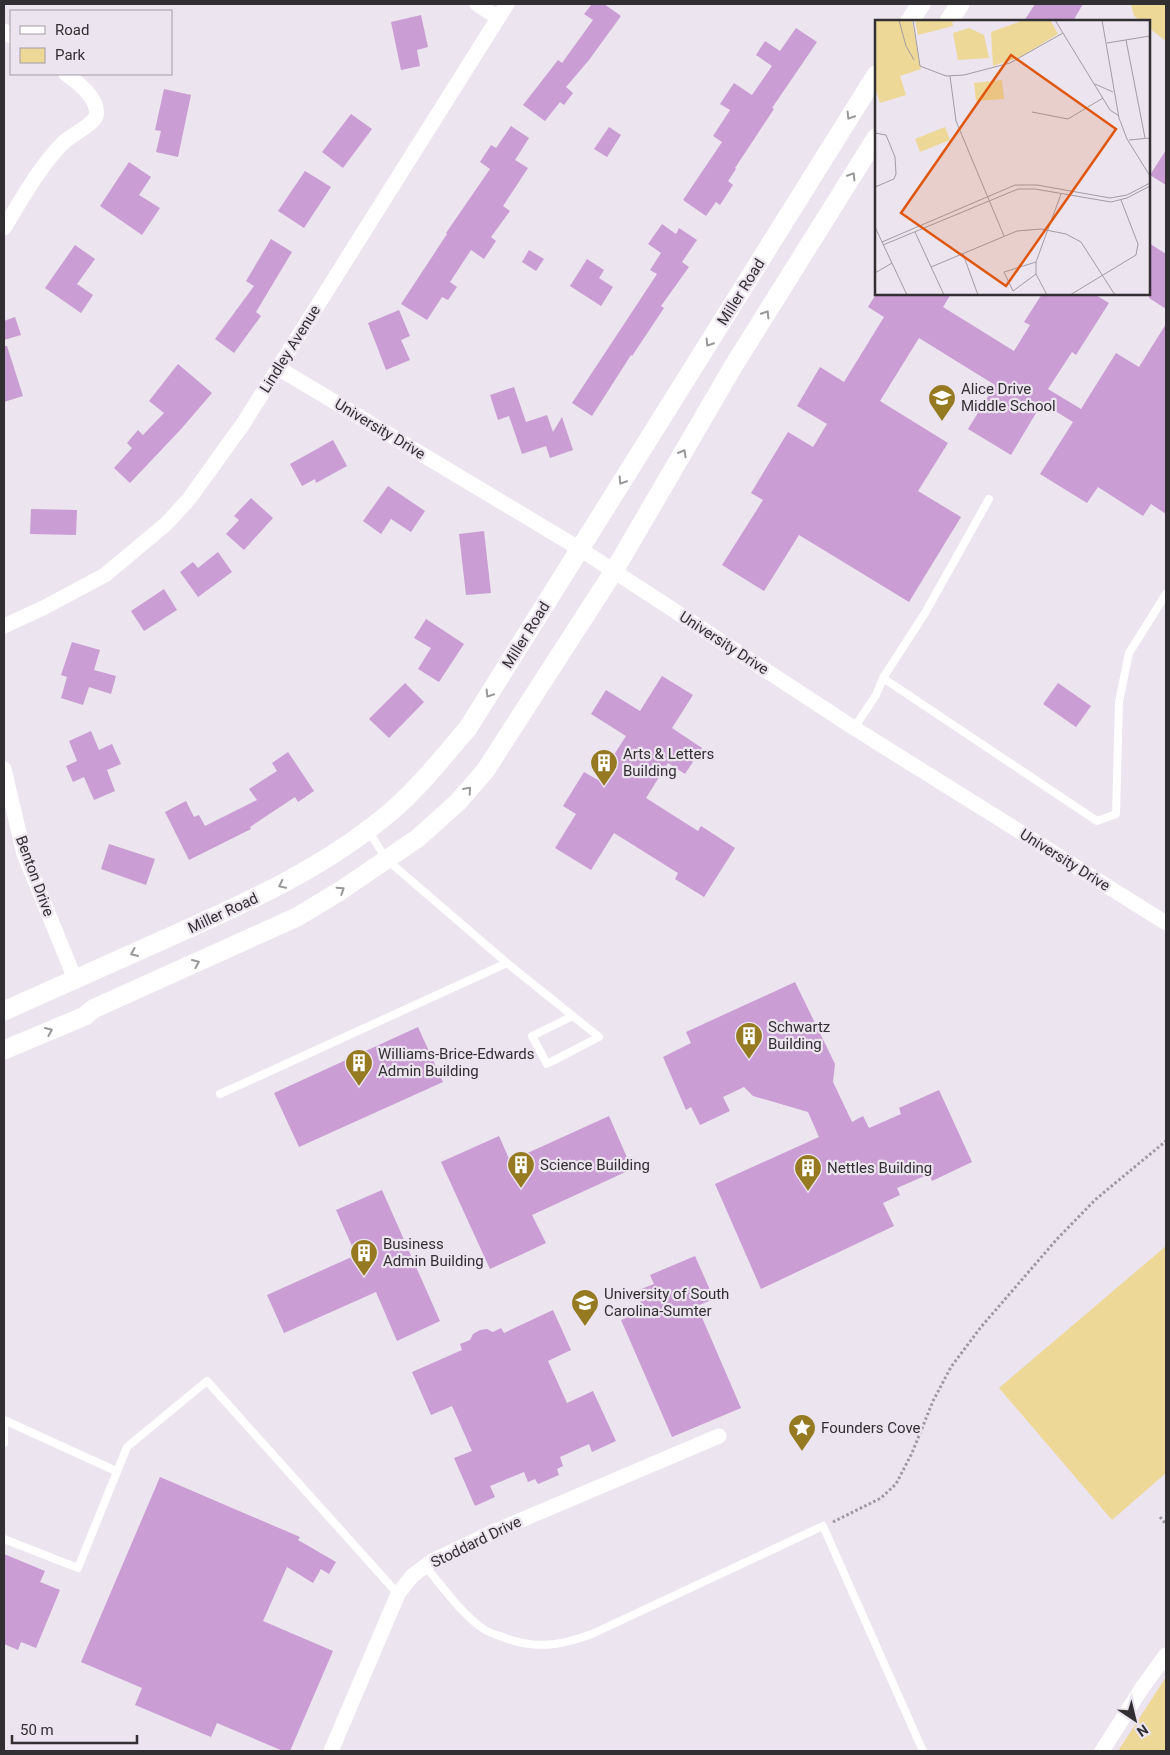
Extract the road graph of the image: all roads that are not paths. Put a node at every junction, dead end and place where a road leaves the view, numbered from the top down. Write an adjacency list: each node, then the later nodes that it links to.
1 (477, 4): 5 (street)
2 (507, 4): 5 (street, Lindley Avenue)
3 (921, 4): 6 (street)
4 (960, 4): 7 (street)
5 (498, 18): 12 (street, Lindley Avenue)
6 (911, 20)
7 (950, 20)
8 (68, 75): 11 (street)
9 (875, 77): 14 (street, Miller Road, one-way to 14)
10 (875, 140): 15 (street, one-way to 10)
11 (4, 228)
12 (278, 368): 14 (street, University Drive); 17 (street, Lindley Avenue)
13 (989, 499): 18 (lane)
14 (580, 549): 15 (street, University Drive); 21 (street, Miller Road, one-way to 21)
15 (614, 571): 19 (street, University Drive); 22 (street, one-way to 15)
16 (1166, 594): 18 (lane)
17 (4, 626)
18 (883, 678): 19 (lane)
19 (854, 728): 23 (street, University Drive)
20 (4, 769): 25 (street, Benton Drive)
21 (368, 830): 22 (lane); 25 (street, Miller Road, one-way to 25)
22 (386, 859): 24 (lane); 28 (street, one-way to 22)
23 (1166, 923)
24 (506, 962): 27 (lane); 29 (lane)
25 (75, 979): 26 (street, Miller Road)
26 (4, 1011)
27 (573, 1016): 27 (lane)
28 (4, 1050)
29 (220, 1094)
30 (4, 1420): 34 (lane)
31 (4, 1427): 33 (lane)
32 (719, 1436): 36 (street, Stoddard Drive)
33 (4, 1443)
34 (116, 1471): 35 (lane); 37 (lane)
35 (4, 1539)
36 (426, 1566): 37 (street, Stoddard Drive); 40 (lane)
37 (398, 1594): 39 (street, Stoddard Drive)
38 (1166, 1655): 41 (street)
39 (331, 1751)
40 (923, 1751)
41 (1102, 1751)

